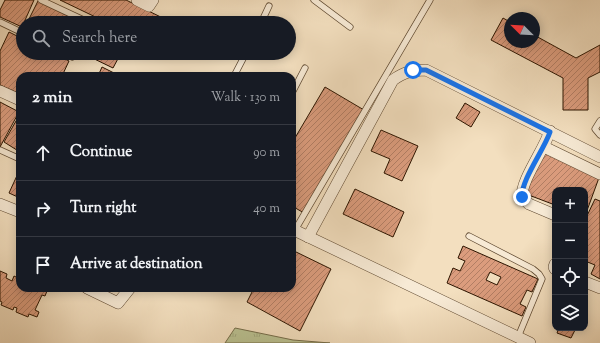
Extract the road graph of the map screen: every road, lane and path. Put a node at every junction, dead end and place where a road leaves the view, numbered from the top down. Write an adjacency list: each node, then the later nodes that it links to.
1 (41, 0): 7 (lane)
2 (137, 0): 3 (street)
3 (153, 0)
4 (314, 0): 10 (lane)
5 (430, 0): 29 (lane)
6 (269, 6): 8 (lane)
7 (75, 16)
8 (264, 16)
9 (0, 22): 11 (lane)
10 (350, 26)
11 (16, 30)
12 (242, 60): 14 (lane)
13 (305, 68): 15 (lane)
14 (236, 72)
15 (296, 85)
16 (0, 91): 17 (street)
17 (16, 98)
18 (600, 121): 20 (lane)
19 (550, 132): 21 (street); 24 (street); 32 (street)
20 (600, 135)
21 (544, 147): 25 (street); 28 (street)
22 (0, 150): 23 (lane)
23 (16, 156)
24 (600, 157)
25 (600, 174)
26 (0, 204): 27 (street)
27 (16, 210)
28 (552, 214)
29 (296, 224)
30 (296, 231): 32 (street)
31 (469, 236): 37 (lane)
32 (308, 237): 37 (street)
33 (588, 283): 34 (street)
34 (600, 288)
35 (95, 292): 36 (street)
36 (127, 292)
37 (518, 337): 38 (street)
38 (530, 343)

